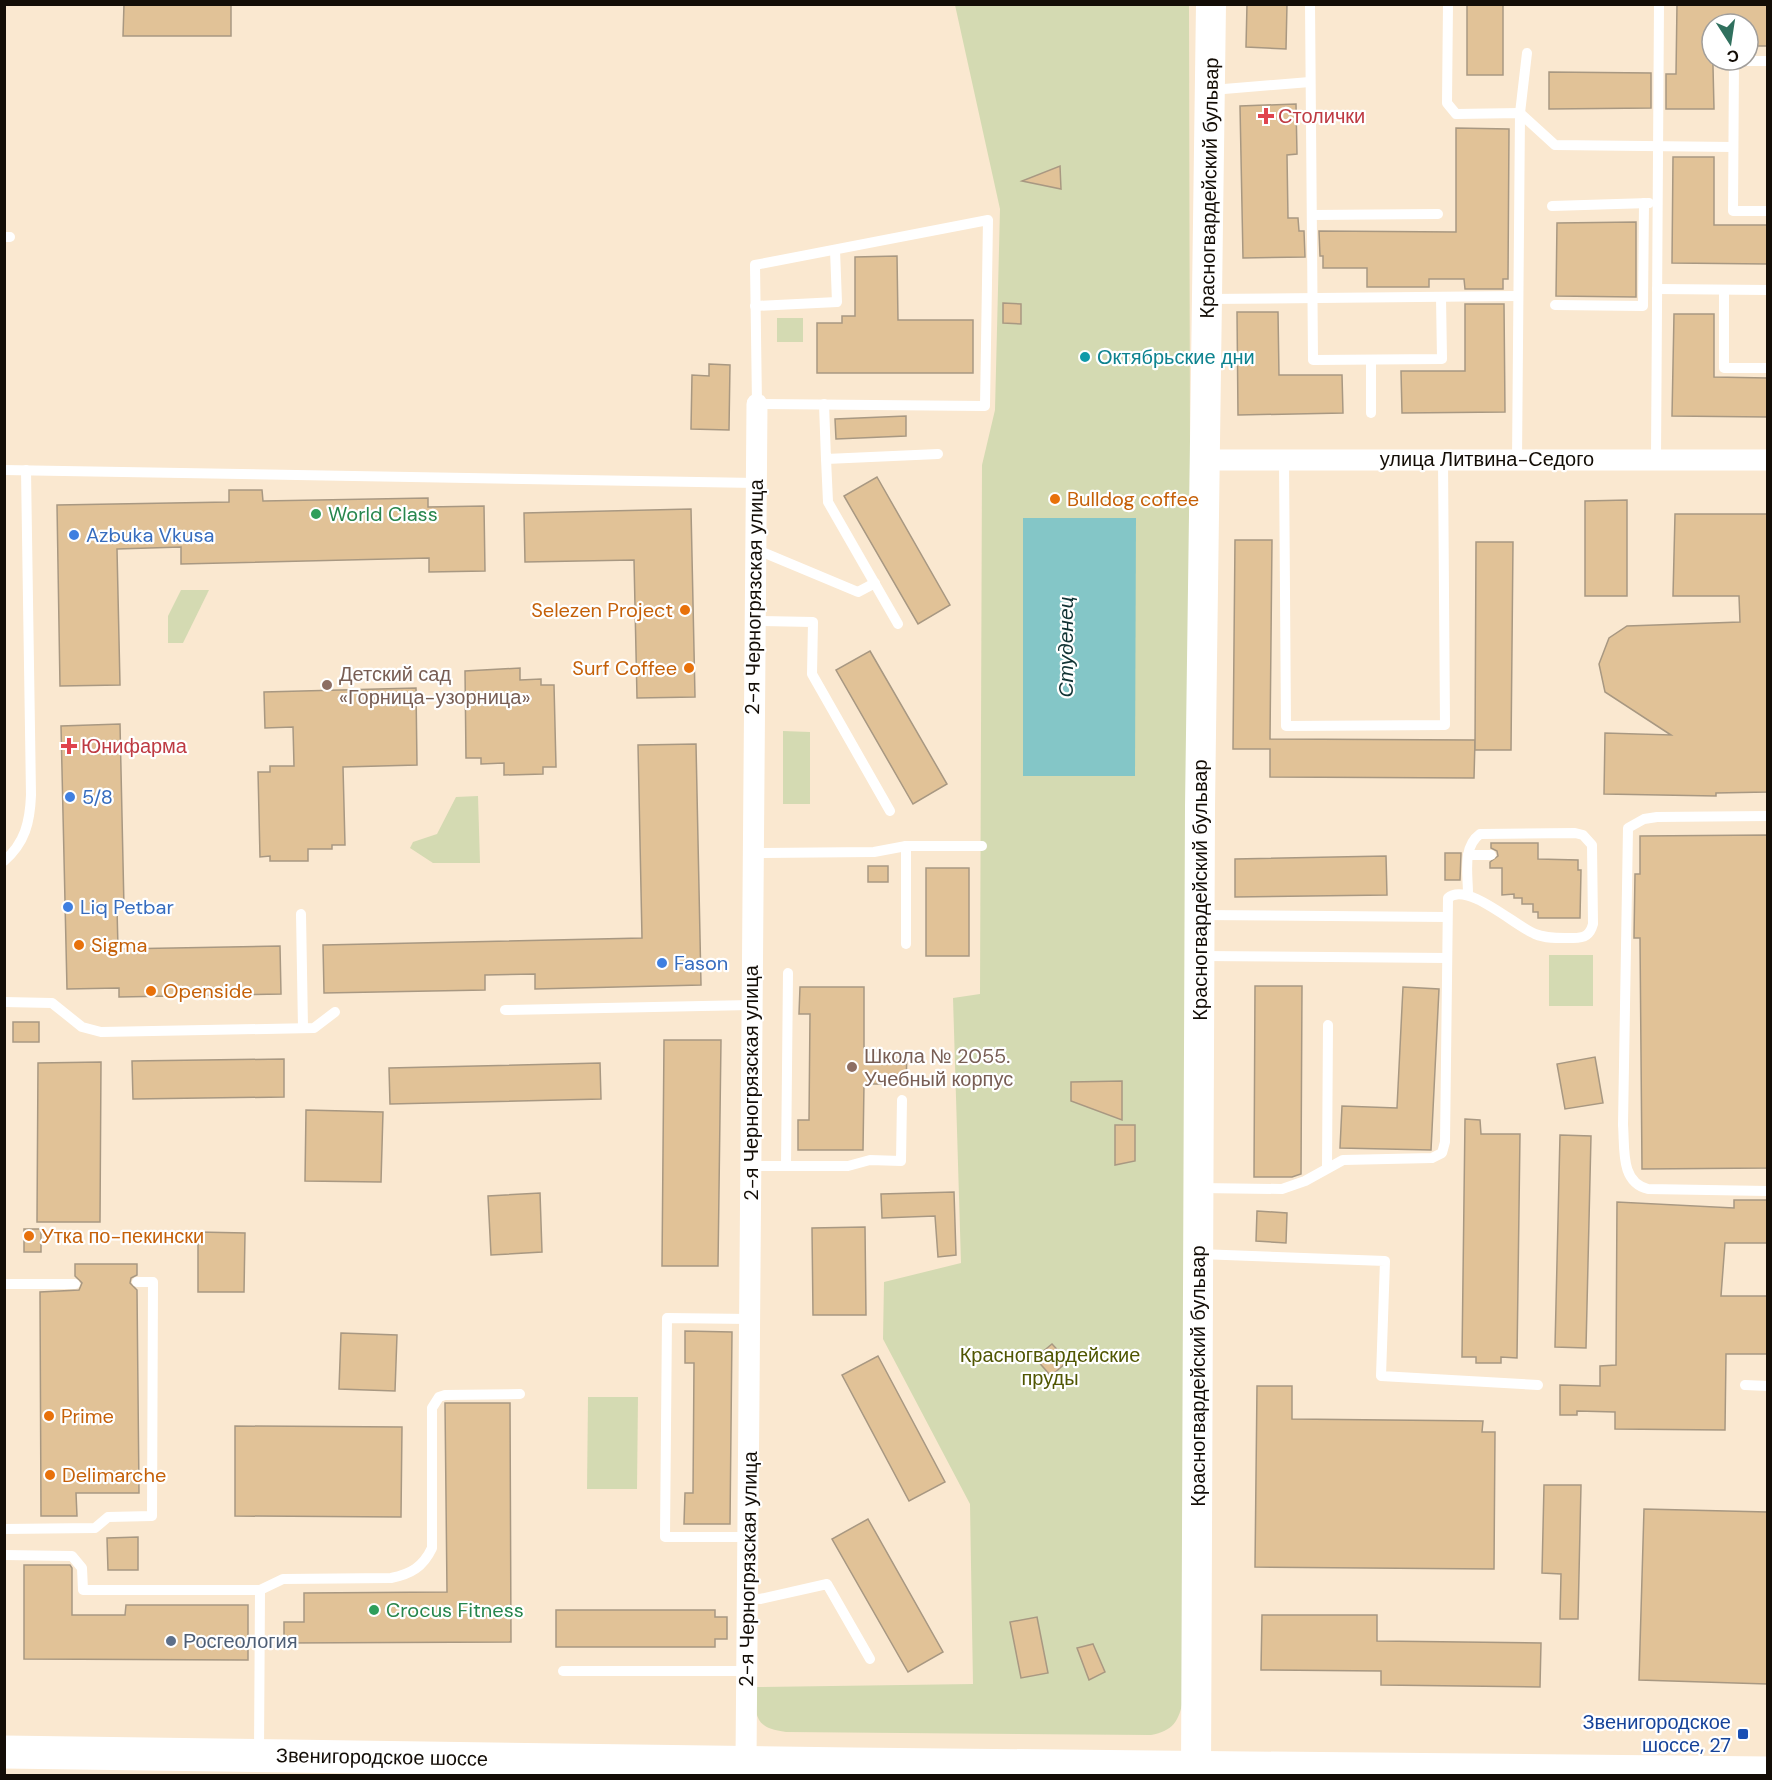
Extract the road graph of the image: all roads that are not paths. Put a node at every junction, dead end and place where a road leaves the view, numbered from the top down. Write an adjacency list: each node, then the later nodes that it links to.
1 (1211, 4): 8 (street, Красногвардейский бульвар)
2 (1310, 4): 7 (lane)
3 (1448, 4): 9 (lane)
4 (1659, 4): 10 (lane)
5 (1527, 52): 9 (lane)
6 (1767, 61): 11 (lane)
7 (1310, 82): 8 (lane); 17 (lane)
8 (1210, 90): 25 (street, Красногвардейский бульвар)
9 (1520, 113): 10 (lane); 22 (lane)
10 (1658, 147): 11 (lane); 13 (lane)
11 (1733, 147): 15 (lane)
12 (1644, 203): 13 (lane); 14 (lane); 26 (lane)
13 (1658, 203): 19 (lane)
14 (1552, 206)
15 (1767, 211)
16 (1438, 214): 17 (lane)
17 (1312, 215): 24 (lane)
18 (835, 250): 27 (lane); 27 (lane); 31 (lane)
19 (1658, 290): 20 (lane); 37 (lane)
20 (1724, 290): 21 (lane); 29 (lane)
21 (1767, 290)
22 (1517, 296): 23 (lane); 39 (lane)
23 (1441, 297): 24 (lane); 28 (lane)
24 (1313, 298): 25 (lane); 28 (lane)
25 (1208, 299): 38 (street, Красногвардейский бульвар)
26 (1555, 305)
27 (755, 306): 30 (lane)
28 (1371, 360): 32 (lane)
29 (1767, 368)
30 (757, 404): 31 (lane); 43 (street, 2-я Черногрязская улица)
31 (824, 404): 34 (lane)
32 (1371, 413)
33 (938, 454): 34 (lane)
34 (826, 459): 45 (lane)
35 (1284, 459): 36 (street, улица Литвина-Седого); 36 (lane); 38 (street, улица Литвина-Седого)
36 (1443, 459): 39 (street, улица Литвина-Седого)
37 (1656, 459): 39 (street, улица Литвина-Седого); 40 (street, улица Литвина-Седого)
38 (1207, 460): 58 (street, Красногвардейский бульвар)
39 (1517, 460)
40 (1767, 460)
41 (4, 470): 42 (lane)
42 (26, 470): 43 (lane); 55 (lane)
43 (756, 483): 44 (street, 2-я Черногрязская улица)
44 (755, 549): 45 (lane); 46 (street, 2-я Черногрязская улица)
45 (875, 583): 47 (lane)
46 (754, 621): 48 (lane); 52 (street, 2-я Черногрязская улица)
47 (898, 624)
48 (890, 811)
49 (1767, 816): 75 (lane)
50 (906, 846): 51 (lane); 52 (lane); 60 (lane)
51 (982, 846)
52 (751, 853): 65 (street, 2-я Черногрязская улица)
53 (1468, 855): 54 (lane); 56 (lane); 56 (lane)
54 (1491, 855)
55 (4, 861)
56 (1468, 894): 59 (lane)
57 (301, 914): 69 (lane)
58 (1200, 915): 59 (lane); 61 (street, Красногвардейский бульвар)
59 (1447, 917): 62 (lane)
60 (906, 944)
61 (1200, 956): 62 (lane); 74 (street, Красногвардейский бульвар)
62 (1447, 958): 73 (lane)
63 (788, 973): 72 (lane)
64 (4, 1002): 69 (lane)
65 (751, 1005): 66 (lane); 71 (street, 2-я Черногрязская улица)
66 (506, 1010)
67 (335, 1012): 69 (lane)
68 (1328, 1025): 73 (lane)
69 (303, 1028)
70 (902, 1100): 72 (lane)
71 (751, 1166): 72 (lane); 80 (street, 2-я Черногрязская улица)
72 (786, 1166)
73 (1327, 1167): 74 (lane)
74 (1199, 1188): 76 (street, Красногвардейский бульвар)
75 (1767, 1191)
76 (1199, 1254): 81 (lane); 96 (street, Красногвардейский бульвар)
77 (137, 1282): 85 (lane)
78 (4, 1284): 79 (lane)
79 (75, 1284)
80 (750, 1319): 86 (street, 2-я Черногрязская улица); 86 (lane)
81 (1538, 1385)
82 (1745, 1385): 83 (lane)
83 (1767, 1386)
84 (520, 1394): 88 (lane)
85 (4, 1528)
86 (749, 1537): 89 (street, 2-я Черногрязская улица)
87 (4, 1555): 88 (lane)
88 (260, 1590): 94 (lane)
89 (748, 1598): 90 (lane); 92 (street, 2-я Черногрязская улица)
90 (870, 1659)
91 (563, 1671): 92 (lane)
92 (747, 1671): 95 (street, 2-я Черногрязская улица)
93 (4, 1752): 94 (main road, Звенигородское шоссе)
94 (259, 1755): 95 (main road, Звенигородское шоссе)
95 (746, 1762): 96 (main road, Звенигородское шоссе)
96 (1196, 1771): 97 (main road, Звенигородское шоссе)
97 (1767, 1773)

